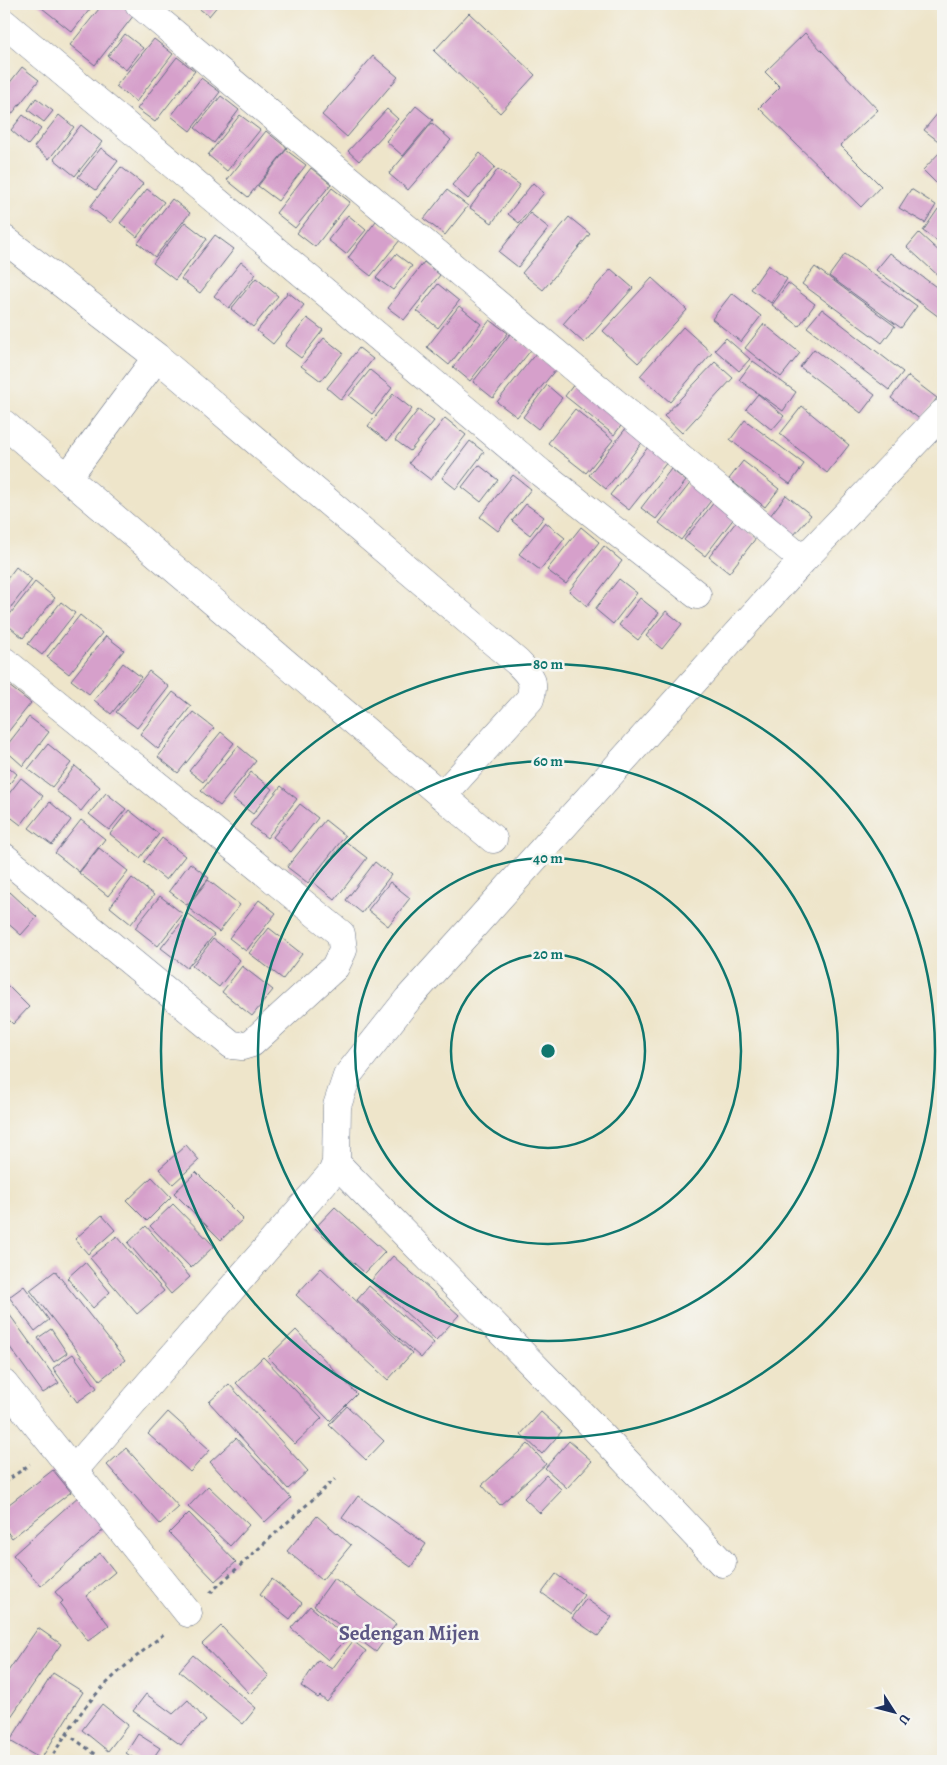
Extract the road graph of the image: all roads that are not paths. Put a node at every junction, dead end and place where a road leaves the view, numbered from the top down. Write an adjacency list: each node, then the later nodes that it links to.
1 (139, 4): 8 (street)
2 (4, 23): 9 (street)
3 (4, 239): 4 (street)
4 (157, 357): 7 (street); 11 (street)
5 (943, 413): 8 (street)
6 (4, 424): 7 (street)
7 (67, 478): 11 (street)
8 (803, 560): 14 (street)
9 (697, 595)
10 (4, 661): 13 (street)
11 (442, 796): 12 (street)
12 (493, 839)
13 (4, 857)
14 (336, 1163): 16 (street); 17 (street)
15 (4, 1384): 16 (street)
16 (74, 1470): 18 (street)
17 (722, 1563)
18 (188, 1613)

